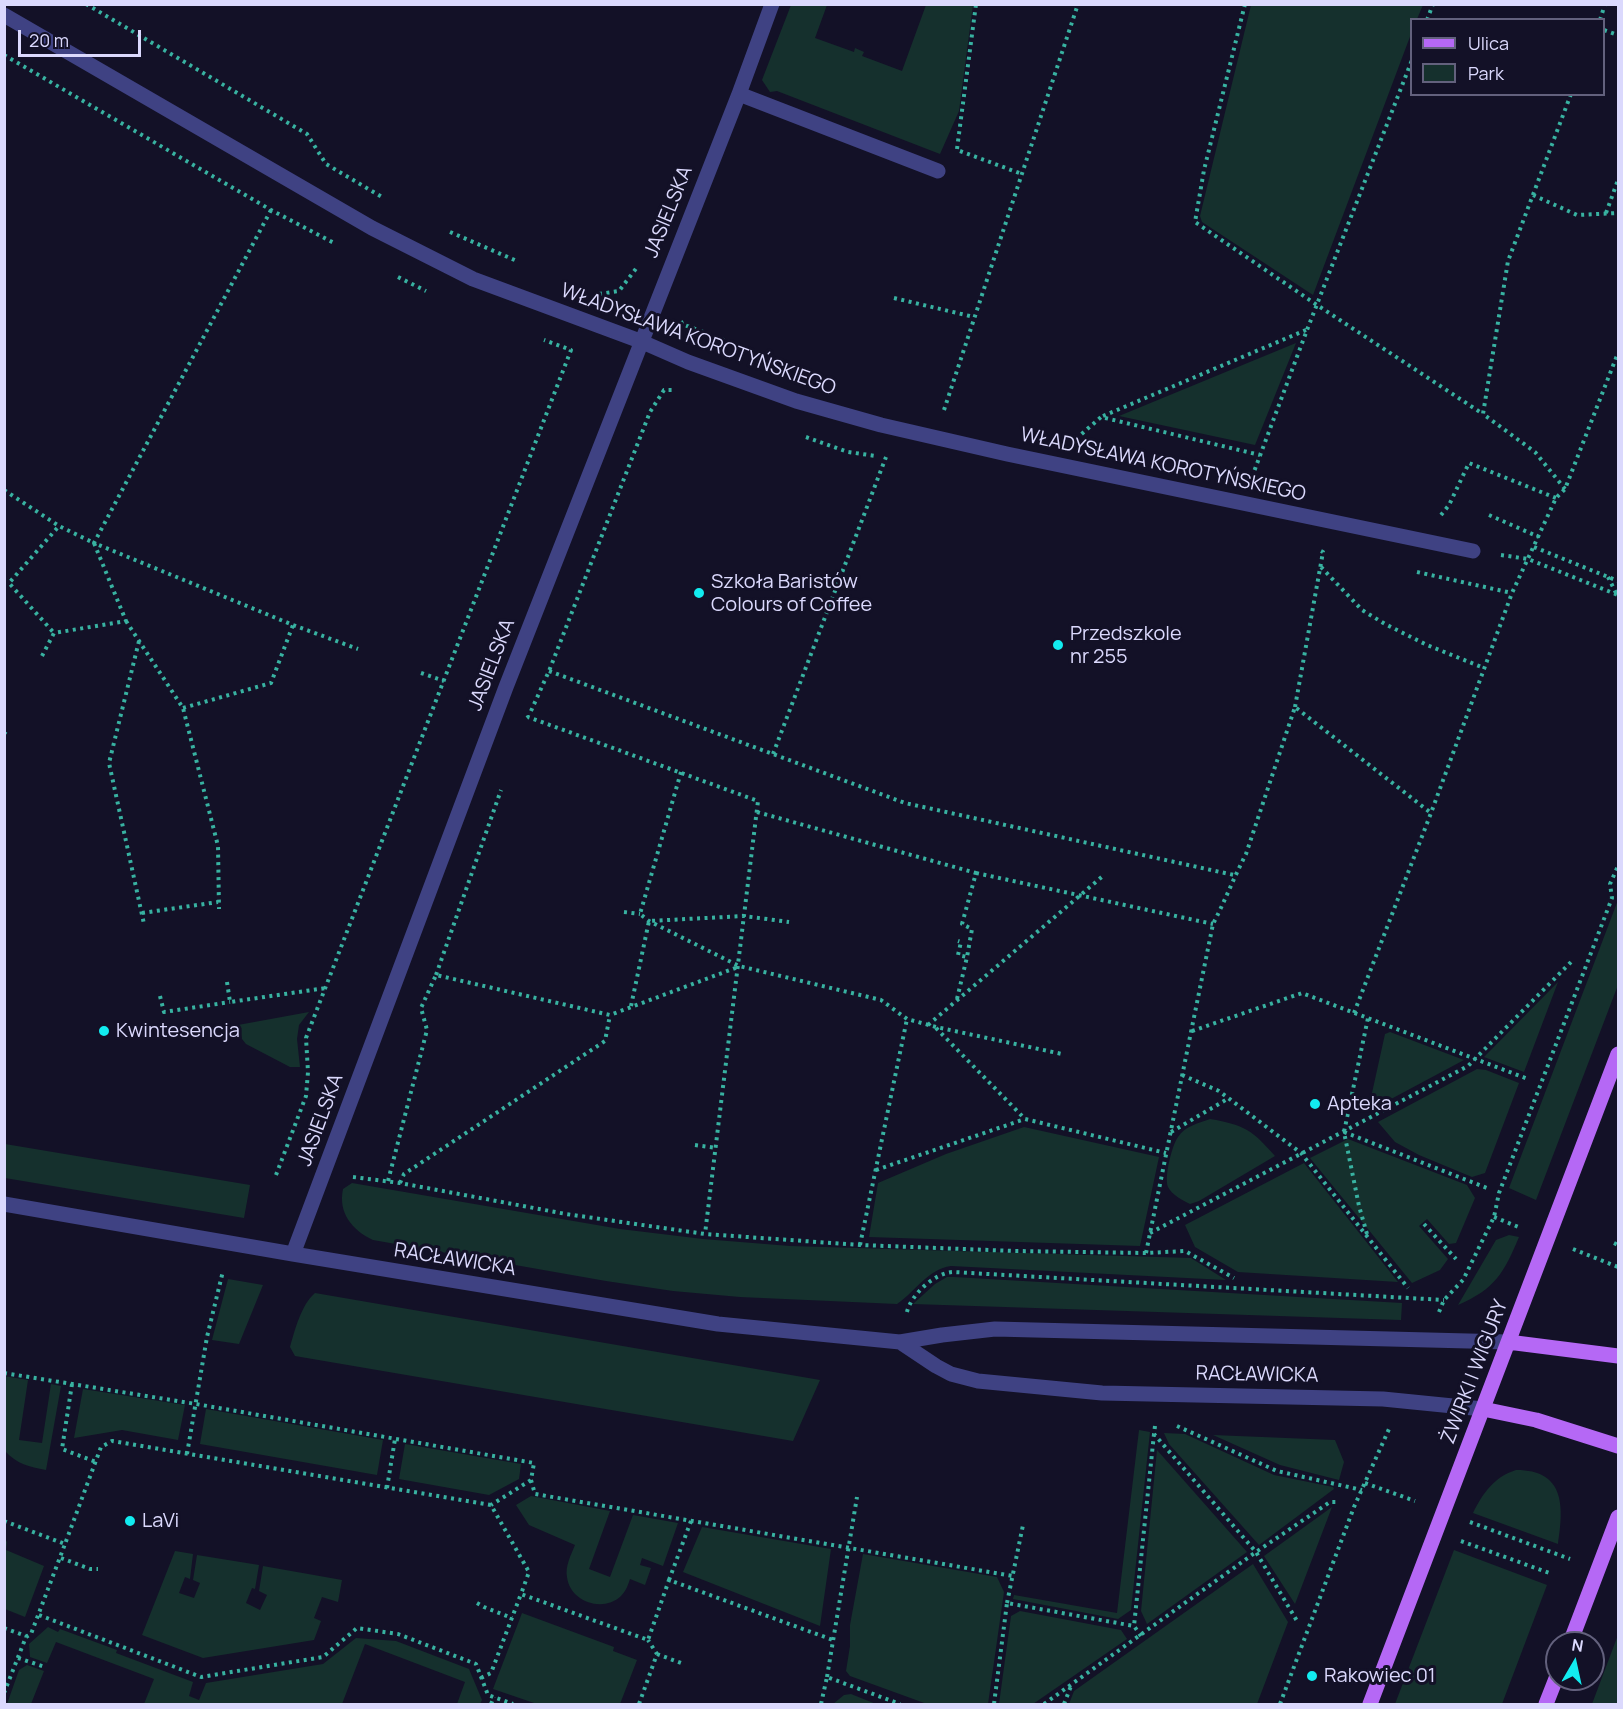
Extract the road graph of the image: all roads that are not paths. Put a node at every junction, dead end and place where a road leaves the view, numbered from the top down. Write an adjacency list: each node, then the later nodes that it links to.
1 (772, 4): 3 (street, JASIELSKA)
2 (4, 15): 5 (street, WŁADYSŁAWA KOROTYŃSKIEGO)
3 (739, 94): 4 (street); 5 (street, JASIELSKA)
4 (938, 171)
5 (640, 341): 6 (street, WŁADYSŁAWA KOROTYŃSKIEGO); 9 (street, JASIELSKA)
6 (1473, 551)
7 (1618, 1054): 11 (main road, ŻWIRKI I WIGURY)
8 (4, 1203): 9 (street, RACŁAWICKA)
9 (293, 1254): 10 (street, RACŁAWICKA)
10 (900, 1342): 11 (street, RACŁAWICKA); 13 (street, RACŁAWICKA)
11 (1508, 1342): 12 (main road, RACŁAWICKA); 13 (main road, ŻWIRKI I WIGURY)
12 (1618, 1356)
13 (1483, 1409): 14 (main road, RACŁAWICKA); 17 (main road, ŻWIRKI I WIGURY)
14 (1618, 1446)
15 (1618, 1516): 16 (main road)
16 (1575, 1631)
17 (1370, 1704)

